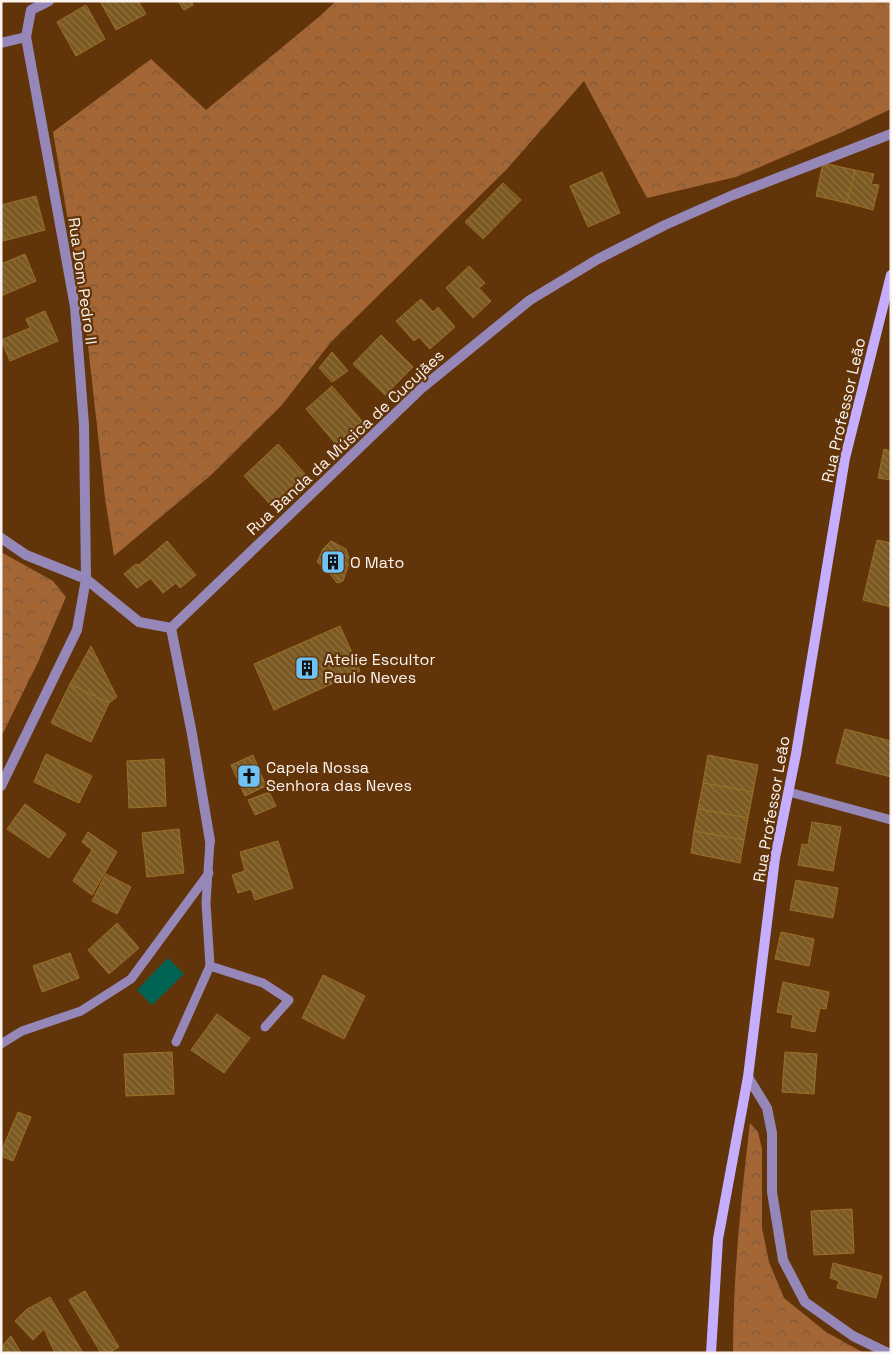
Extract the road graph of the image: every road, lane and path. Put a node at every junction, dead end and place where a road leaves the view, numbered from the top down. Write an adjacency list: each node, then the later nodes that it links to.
1 (49, 1): 2 (street, Rua Dom Pedro II)
2 (31, 6): 3 (street, Rua Dom Pedro II)
3 (26, 37): 4 (street); 8 (street, Rua Dom Pedro II)
4 (1, 43)
5 (891, 134): 9 (street, Rua Banda da Música de Cucujães)
6 (891, 275): 11 (street, Rua Professor Leão)
7 (1, 538): 8 (street)
8 (86, 579): 9 (street); 10 (street, Rua Dom Pedro II)
9 (171, 628): 13 (street)
10 (1, 786)
11 (789, 792): 12 (lane); 19 (street, Rua Professor Leão)
12 (891, 820)
13 (210, 841): 14 (lane)
14 (209, 873): 15 (lane); 18 (lane)
15 (210, 966): 16 (lane); 17 (lane)
16 (265, 1027)
17 (176, 1042)
18 (1, 1044)
19 (748, 1077): 20 (street, Rua Professor Leão); 21 (street)
20 (711, 1353)
21 (888, 1353)

